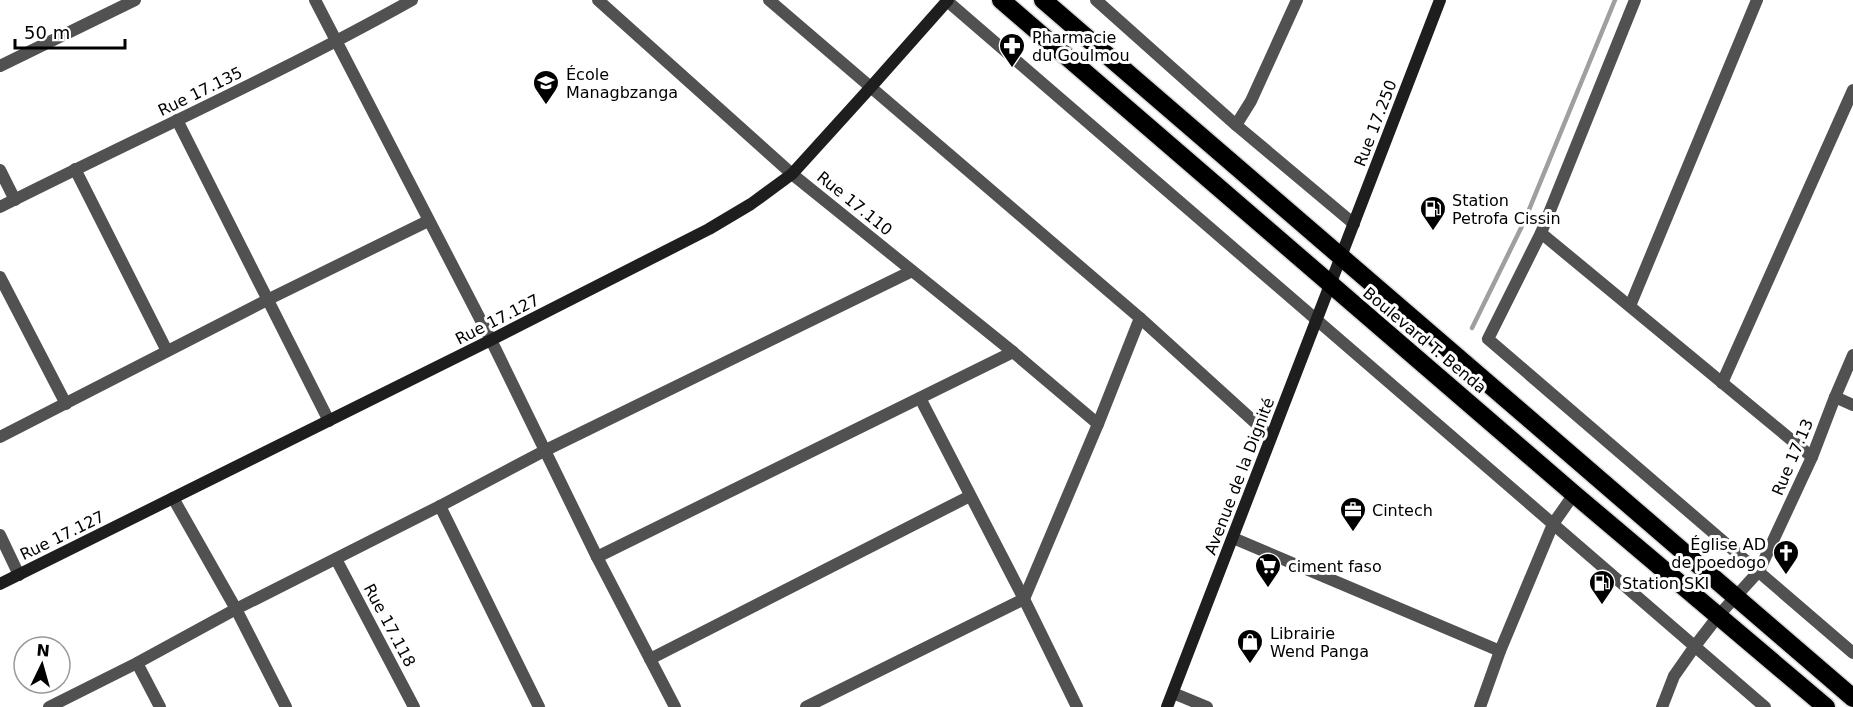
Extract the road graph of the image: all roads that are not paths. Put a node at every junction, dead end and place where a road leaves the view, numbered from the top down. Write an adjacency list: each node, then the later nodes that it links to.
1 (135, 0): 16 (street)
2 (315, 0): 15 (street)
3 (412, 0): 15 (street, Rue 17.135)
4 (598, 0): 14 (street, Rue 17.110)
5 (769, 0): 17 (street)
6 (947, 0): 17 (street, Rue 17.127); 36 (street)
7 (1001, 0): 32 (highway, Boulevard T. Benda)
8 (1043, 0): 29 (highway, Boulevard T. Benda)
9 (1096, 0): 20 (street)
10 (1440, 0): 27 (street, Rue 17.250)
11 (1635, 0): 28 (street)
12 (1757, 0): 34 (street)
13 (1296, 1): 20 (street)
14 (614, 5): 23 (street, Rue 17.110)
15 (338, 41): 19 (street, Rue 17.135); 26 (street)
16 (0, 66)
17 (870, 88): 23 (street, Rue 17.127); 35 (street)
18 (1853, 90): 41 (street)
19 (177, 120): 21 (street, Rue 17.135); 33 (street)
20 (1236, 125): 27 (street)
21 (75, 169): 24 (street, Rue 17.135); 38 (street)
22 (0, 170): 24 (street)
23 (792, 174): 30 (street, Rue 17.110); 37 (street, Rue 17.127)
24 (15, 200): 25 (street, Rue 17.135)
25 (0, 207)
26 (428, 221): 33 (street); 37 (street)
27 (1354, 224): 29 (street, Rue 17.250)
28 (1541, 233): 34 (street); 61 (street)
29 (1341, 258): 32 (street, Avenue de la Dignité); 64 (highway, Boulevard T. Benda)
30 (912, 271): 39 (street, Rue 17.110); 50 (street)
31 (0, 276): 44 (street)
32 (1330, 285): 36 (street, Avenue de la Dignité); 52 (highway, Boulevard T. Benda)
33 (267, 300): 38 (street); 46 (street)
34 (1630, 306): 41 (street)
35 (1140, 318): 47 (street); 49 (street)
36 (1317, 319): 49 (street, Avenue de la Dignité); 56 (street)
37 (491, 340): 46 (street, Rue 17.127); 50 (street)
38 (167, 351): 44 (street)
39 (1013, 352): 43 (street); 47 (street, Rue 17.110)
40 (1853, 355): 42 (street, Rue 17.13)
41 (1722, 383): 51 (street)
42 (1835, 397): 45 (street); 51 (street, Rue 17.13)
43 (920, 398): 53 (street); 59 (street)
44 (66, 404): 48 (street)
45 (1853, 405)
46 (329, 421): 54 (street, Rue 17.127)
47 (1098, 424): 65 (street)
48 (0, 437)
49 (1272, 437): 58 (street, Avenue de la Dignité)
50 (546, 450): 55 (street); 59 (street)
51 (1812, 457): 61 (street, Rue 17.13)
52 (1574, 494): 56 (street); 67 (highway, Boulevard T. Benda)
53 (970, 496): 65 (street); 71 (street)
54 (173, 498): 62 (street, Rue 17.127); 66 (street)
55 (440, 506): 60 (street); 79 (street)
56 (1553, 524): 68 (street); 69 (street)
57 (0, 535): 62 (street)
58 (1233, 538): 69 (street); 73 (street, Avenue de la Dignité)
59 (597, 557): 71 (street)
60 (336, 559): 66 (street); 78 (street, Rue 17.118)
61 (1759, 571): 64 (street, Rue 17.13); 70 (street)
62 (19, 575): 63 (street, Rue 17.127)
63 (0, 584)
64 (1735, 597): 67 (street, Rue 17.13); 74 (highway, Boulevard T. Benda)
65 (1024, 599): 81 (street); 82 (street)
66 (236, 609): 72 (street); 77 (street)
67 (1719, 615): 68 (street, Rue 17.13); 88 (highway, Boulevard T. Benda)
68 (1695, 646): 86 (street, Rue 17.13); 87 (street)
69 (1500, 651): 85 (street)
70 (1853, 653)
71 (650, 659): 80 (street)
72 (137, 663): 75 (street); 76 (street)
73 (1173, 693): 83 (street, Avenue de la Dignité); 84 (street)
74 (1853, 698)
75 (49, 707)
76 (159, 707)
77 (286, 707)
78 (414, 707)
79 (539, 707)
80 (675, 707)
81 (806, 707)
82 (1077, 707)
83 (1167, 707)
84 (1207, 707)
85 (1480, 707)
86 (1662, 707)
87 (1765, 707)
88 (1826, 707)

